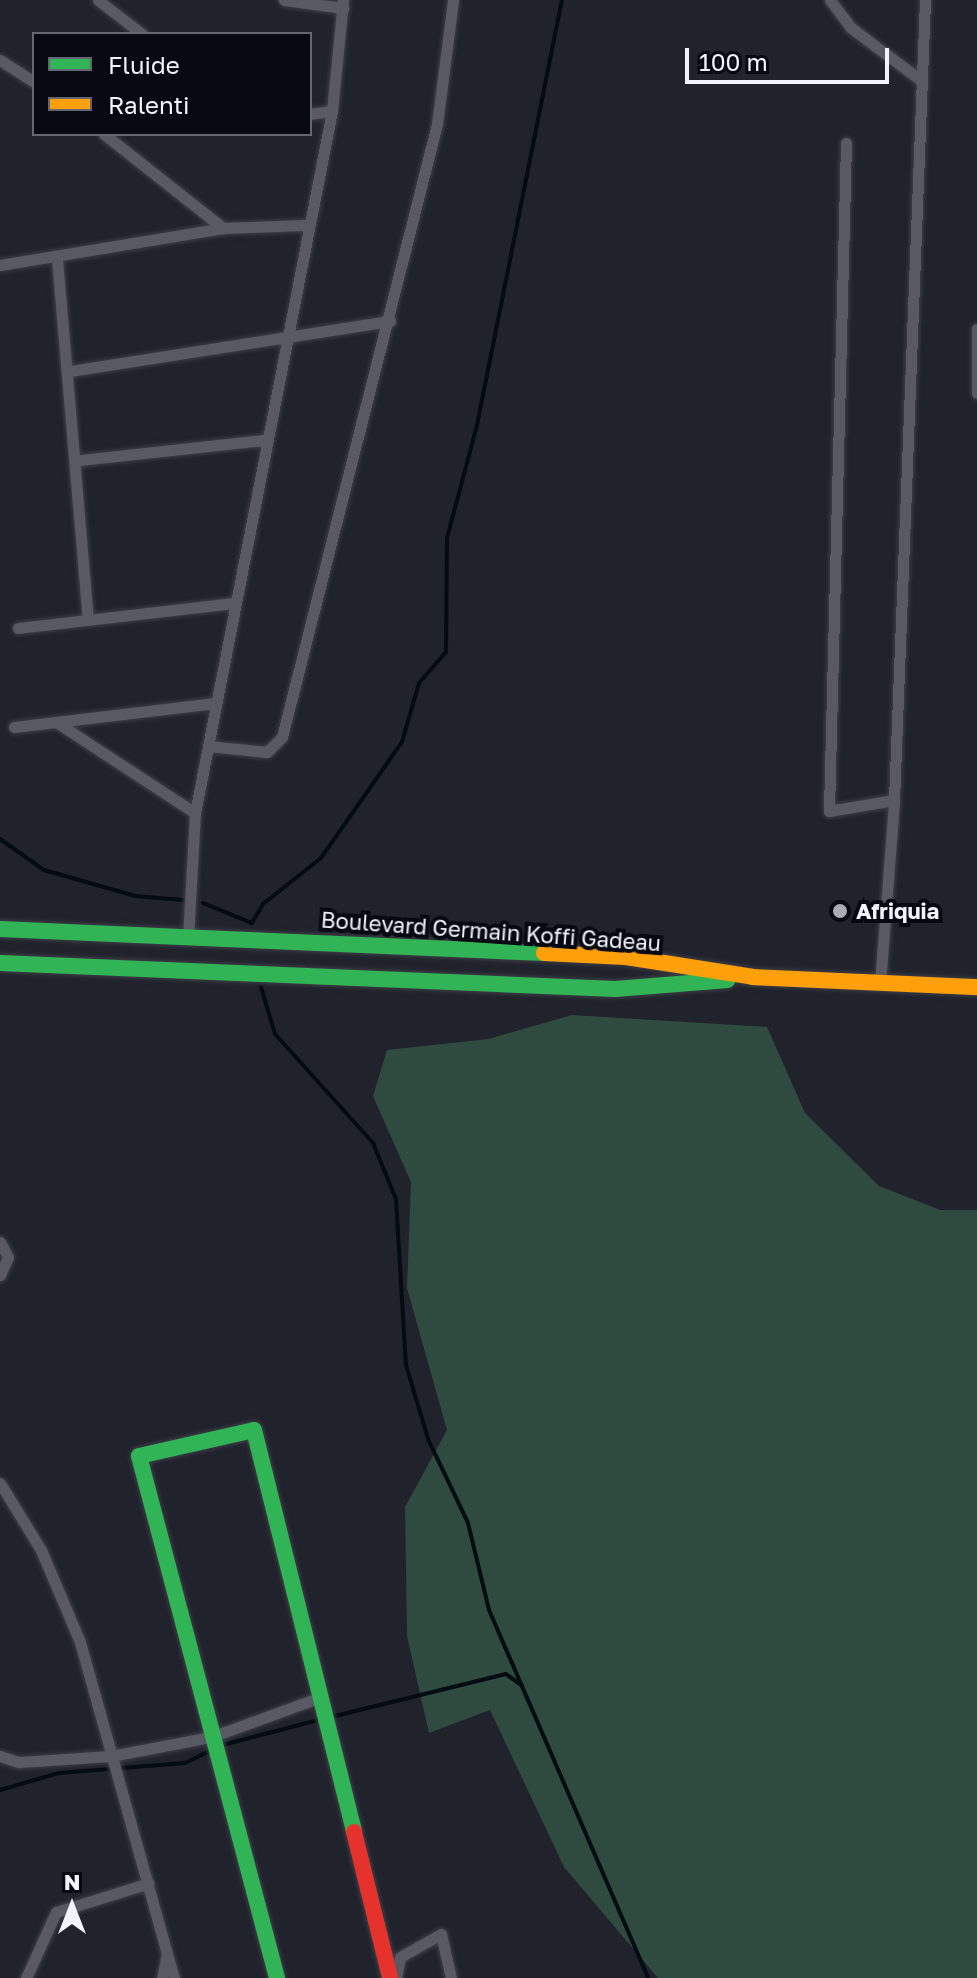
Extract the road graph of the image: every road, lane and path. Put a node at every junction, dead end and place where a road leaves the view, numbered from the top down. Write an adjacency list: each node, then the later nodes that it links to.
1 (98, 0): 7 (street)
2 (284, 0): 6 (street)
3 (453, 0): 19 (street)
4 (830, 0): 10 (street)
5 (925, 0): 10 (street)
6 (343, 4): 11 (street)
7 (139, 32)
8 (0, 60): 9 (street)
9 (32, 81)
10 (922, 81): 33 (street)
11 (332, 111): 12 (street); 15 (street)
12 (312, 114)
13 (107, 136): 16 (street)
14 (846, 143): 33 (street)
15 (305, 225): 16 (street); 21 (street)
16 (223, 228): 17 (street)
17 (57, 259): 18 (street); 22 (street)
18 (0, 265)
19 (390, 321): 21 (street); 32 (street)
20 (977, 329): 23 (street)
21 (286, 338): 22 (street); 24 (street)
22 (70, 371): 25 (street)
23 (977, 393)
24 (265, 440): 25 (street); 26 (street)
25 (80, 460): 27 (street)
26 (235, 603): 27 (street); 29 (street)
27 (88, 620): 28 (street)
28 (18, 628)
29 (216, 703): 30 (street); 32 (street)
30 (56, 722): 31 (street); 34 (street)
31 (14, 727)
32 (208, 746): 34 (street)
33 (894, 800): 39 (street)
34 (195, 813): 36 (street)
35 (0, 929): 36 (main road, Boulevard Germain Koffi Gadeau)
36 (188, 938): 38 (main road, Boulevard Germain Koffi Gadeau)
37 (0, 963): 38 (main road, Boulevard Germain Koffi Gadeau)
38 (753, 977): 39 (main road)
39 (880, 984): 40 (main road)
40 (977, 987)
41 (0, 1242): 42 (street)
42 (0, 1275)
43 (0, 1483): 47 (street)
44 (321, 1697): 45 (street); 45 (main road); 54 (main road)
45 (211, 1737): 47 (street); 53 (main road)
46 (0, 1756): 47 (street)
47 (111, 1756): 48 (street)
48 (149, 1883): 49 (street); 50 (street)
49 (167, 1953): 51 (street); 52 (street)
50 (26, 1978)
51 (162, 1978)
52 (174, 1978)
53 (277, 1978)
54 (390, 1978)
55 (396, 1978): 56 (street)
56 (451, 1978)

